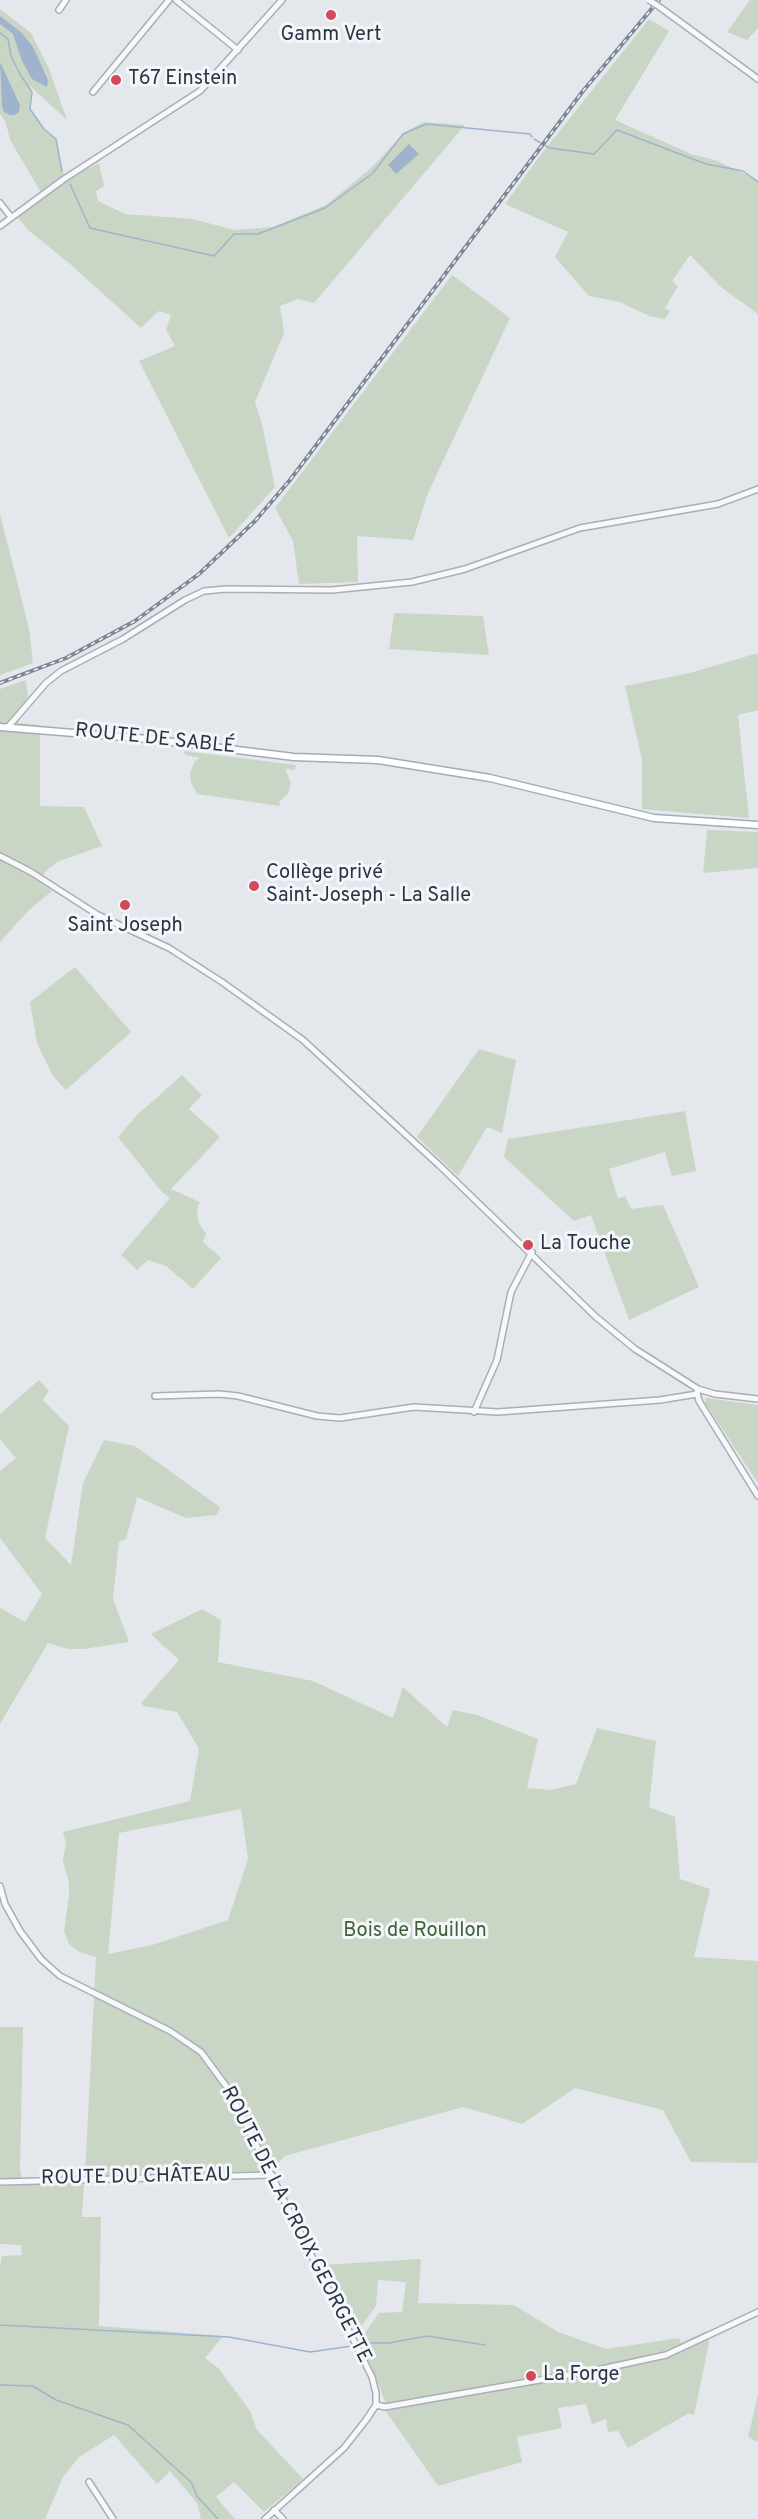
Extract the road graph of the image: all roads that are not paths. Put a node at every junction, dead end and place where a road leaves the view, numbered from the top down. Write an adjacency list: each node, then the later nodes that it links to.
1 (66, 0): 6 (street)
2 (169, 0): 9 (street)
3 (176, 0): 7 (street)
4 (282, 0): 7 (street)
5 (650, 0): 8 (street, bridge)
6 (59, 10)
7 (238, 50): 11 (street)
8 (758, 79)
9 (93, 92)
10 (0, 203): 11 (street)
11 (11, 217): 12 (street)
12 (0, 226)
13 (758, 489): 15 (street)
14 (0, 727): 15 (main road, ROUTE DE SABLÉ)
15 (8, 727): 16 (main road, ROUTE DE SABLÉ)
16 (758, 825)
17 (0, 856): 18 (street)
18 (532, 1252): 19 (street); 22 (street)
19 (697, 1391): 21 (street); 22 (street); 23 (street)
20 (155, 1396): 22 (street)
21 (758, 1399)
22 (474, 1412)
23 (758, 1496)
24 (0, 1887): 25 (street, ROUTE DE LA CROIX GEORGETTE)
25 (272, 2175): 26 (street, ROUTE DU CHÂTEAU); 28 (street, ROUTE DE LA CROIX GEORGETTE)
26 (0, 2182)
27 (758, 2312): 28 (street)
28 (375, 2405): 30 (street)
29 (89, 2482): 31 (street)
30 (273, 2510): 32 (street); 33 (street)
31 (113, 2519)
32 (265, 2519)
33 (283, 2519)

